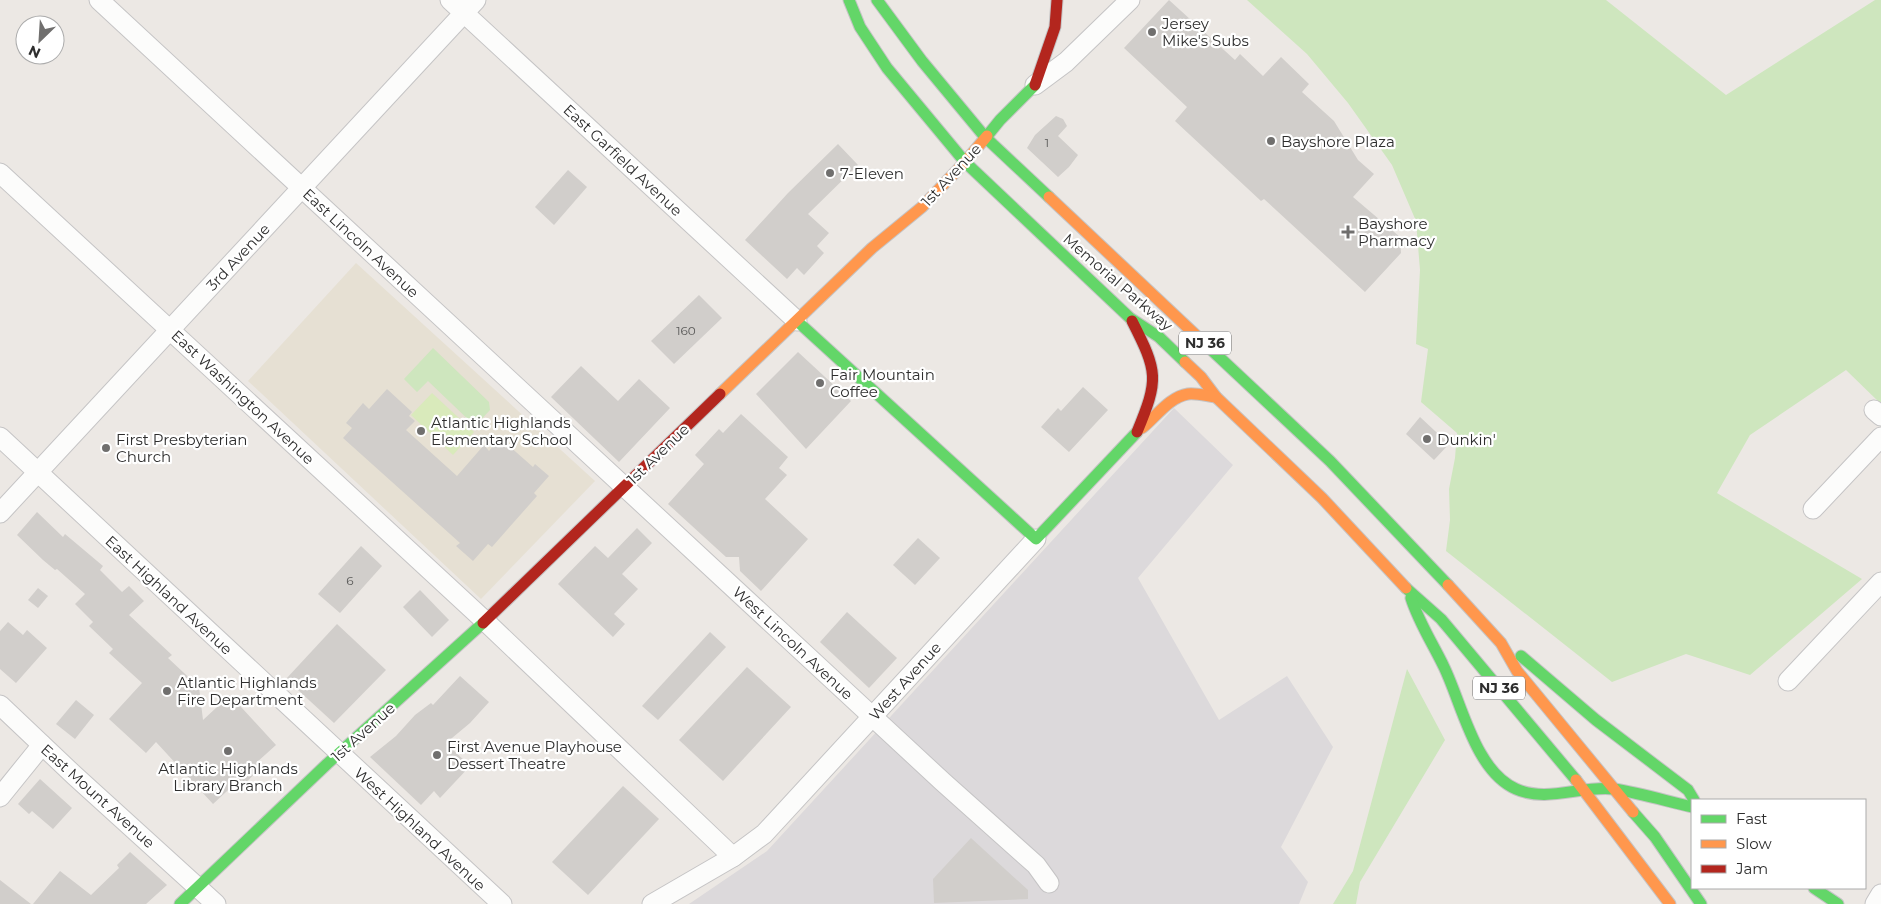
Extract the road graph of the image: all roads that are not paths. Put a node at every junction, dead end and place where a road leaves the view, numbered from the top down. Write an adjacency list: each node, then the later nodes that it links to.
1 (98, 0): 14 (street, East Lincoln Avenue)
2 (450, 0): 7 (street, East Garfield Avenue)
3 (849, 0): 12 (main road, Memorial Parkway / NJ 36)
4 (877, 0): 9 (main road, Memorial Parkway / NJ 36)
5 (1057, 0): 10 (main road)
6 (1130, 0): 10 (street, 1st Avenue)
7 (470, 7): 14 (street, 3rd Avenue); 16 (street, East Garfield Avenue)
8 (901, 17): 9 (main road)
9 (900, 31): 11 (main road, Memorial Parkway / NJ 36)
10 (1035, 85): 11 (main road, 1st Avenue)
11 (985, 137): 12 (main road, 1st Avenue); 30 (main road, Memorial Parkway / NJ 36)
12 (965, 162): 15 (main road, Memorial Parkway / NJ 36); 16 (main road, 1st Avenue)
13 (0, 173): 17 (street, East Washington Avenue)
14 (301, 187): 17 (street, 3rd Avenue); 23 (street, East Lincoln Avenue)
15 (1130, 318): 18 (main road, Memorial Parkway / NJ 36); 19 (main road)
16 (797, 321): 23 (main road, 1st Avenue); 26 (main road)
17 (170, 330): 22 (street, 3rd Avenue); 29 (street, East Washington Avenue)
18 (1216, 397): 19 (main road); 28 (main road, Memorial Parkway / NJ 36)
19 (1137, 432): 26 (main road, West Avenue)
20 (0, 437): 22 (street, East Highland Avenue)
21 (1881, 437): 24 (street)
22 (38, 472): 25 (street, 3rd Avenue); 35 (street, East Highland Avenue)
23 (624, 487): 29 (main road, 1st Avenue); 33 (street, West Lincoln Avenue)
24 (1813, 508)
25 (0, 514)
26 (1036, 539): 33 (street, West Avenue)
27 (1881, 582): 31 (street)
28 (1409, 591): 36 (main road, NJ 36); 36 (main road)
29 (486, 621): 35 (main road, 1st Avenue); 41 (street, East Washington Avenue)
30 (1501, 643): 37 (main road, NJ 36); 39 (main road)
31 (1788, 681)
32 (0, 705): 34 (street, East Mount Avenue)
33 (872, 717): 41 (street, West Avenue); 42 (street, West Lincoln Avenue)
34 (42, 745): 38 (street); 43 (street, East Mount Avenue)
35 (339, 753): 43 (main road, 1st Avenue); 48 (street, West Highland Avenue)
36 (1584, 789): 37 (main road); 50 (main road, NJ 36)
37 (1614, 789): 40 (main road); 51 (main road, NJ 36)
38 (0, 797)
39 (1693, 799)
40 (1691, 807)
41 (733, 857): 49 (street, West Avenue)
42 (1049, 882)
43 (197, 887): 46 (main road, 1st Avenue); 47 (street, East Mount Avenue)
44 (1816, 889): 52 (main road)
45 (1881, 894): 53 (street)
46 (180, 904)
47 (216, 904)
48 (502, 904)
49 (652, 904)
50 (1670, 904)
51 (1701, 904)
52 (1838, 904)
53 (1875, 904)

